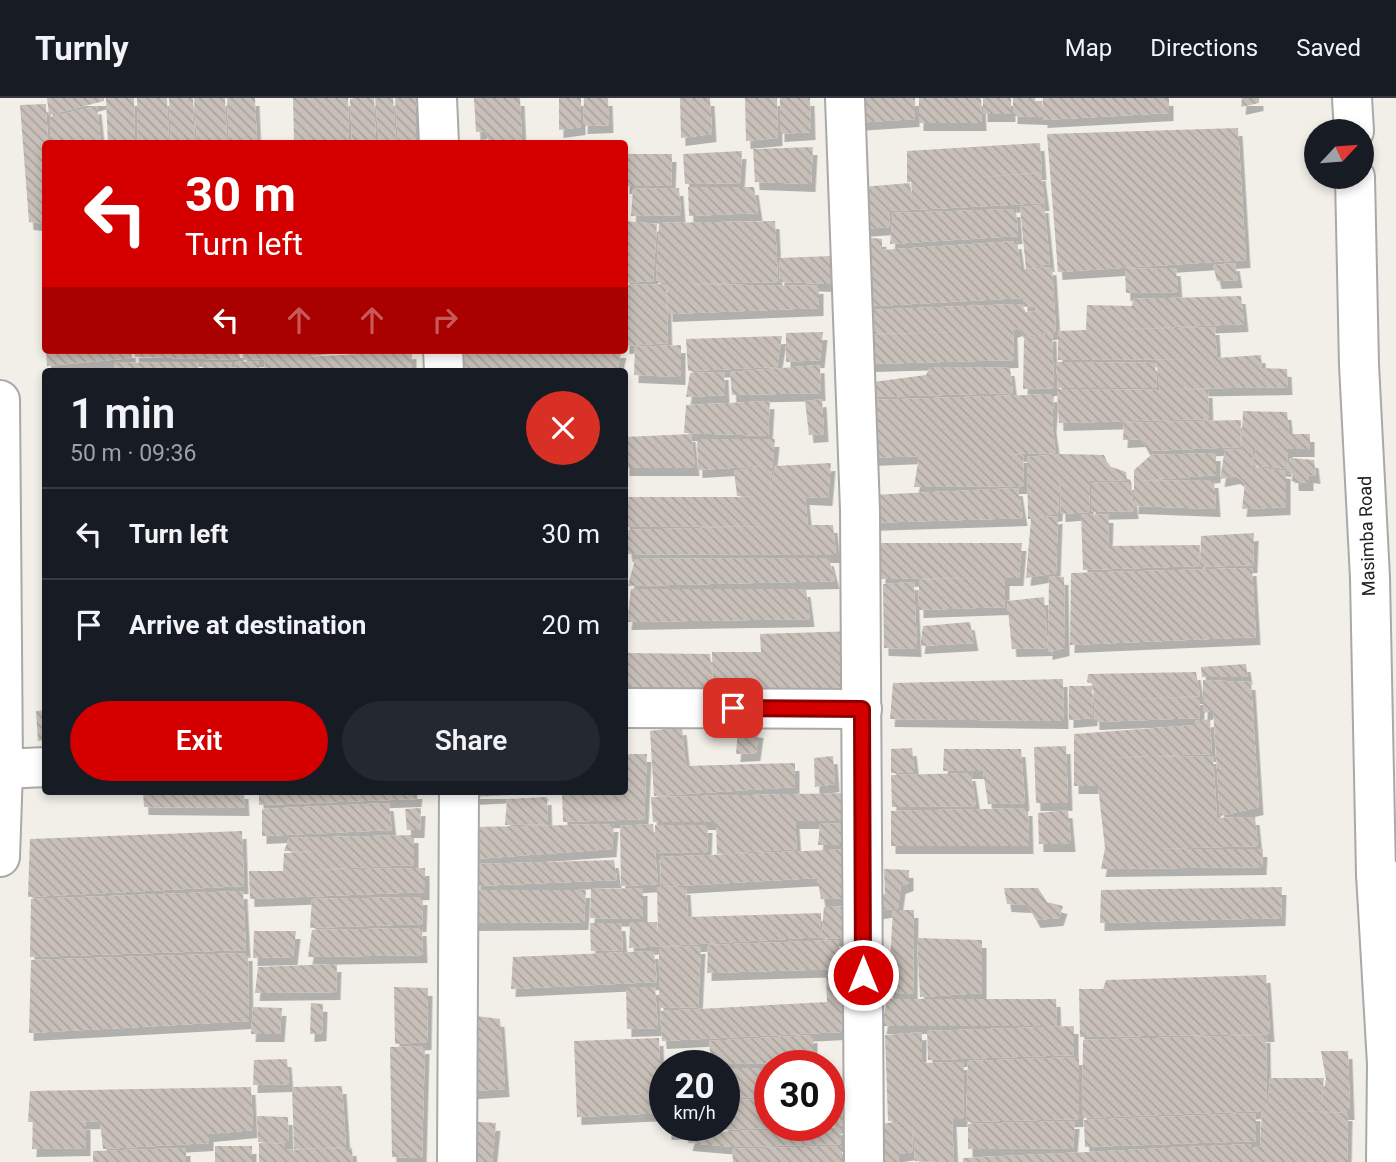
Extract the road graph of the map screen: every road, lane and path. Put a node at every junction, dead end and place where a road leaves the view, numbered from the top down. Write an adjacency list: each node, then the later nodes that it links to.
1 (437, 98): 5 (street)
2 (845, 98): 9 (street)
3 (1352, 98): 4 (street)
4 (1353, 119)
5 (439, 140)
6 (1355, 189): 14 (street, Masimba Road)
7 (0, 400): 11 (street)
8 (628, 708): 9 (street)
9 (862, 709): 16 (street)
10 (42, 767): 11 (street)
11 (4, 769): 13 (street)
12 (459, 795): 15 (street)
13 (0, 857)
14 (1386, 879): 17 (street, Masimba Road)
15 (457, 1162)
16 (864, 1162)
17 (1386, 1162)

